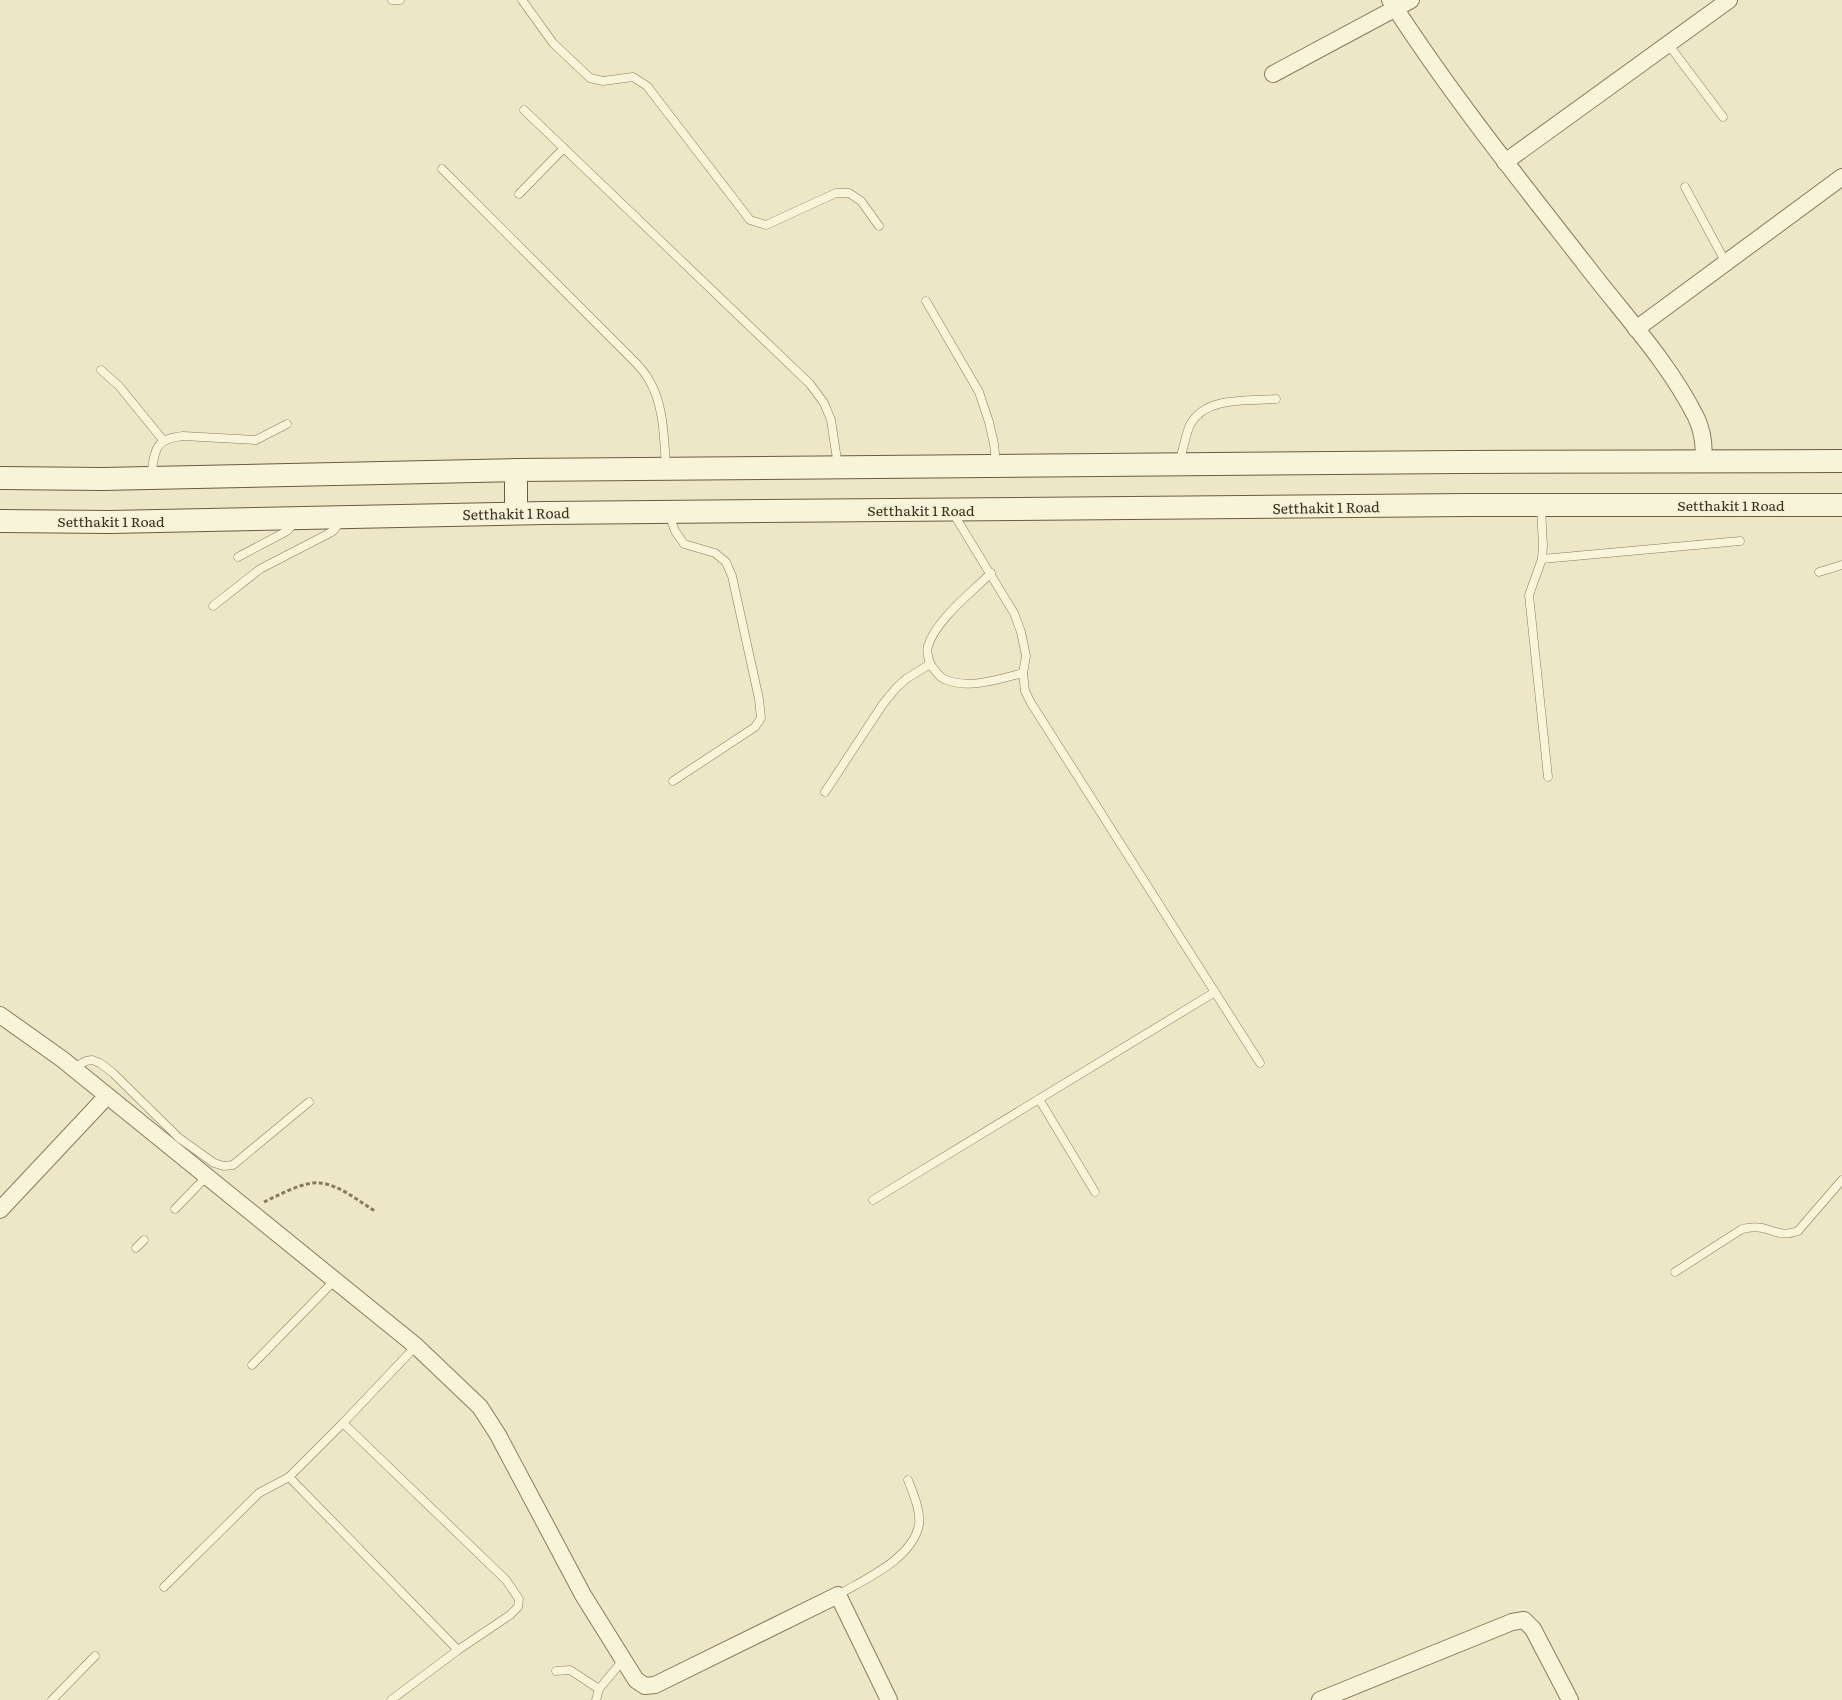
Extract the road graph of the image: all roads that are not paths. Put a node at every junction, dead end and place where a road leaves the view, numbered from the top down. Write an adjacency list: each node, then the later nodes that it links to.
1 (392, 0): 2 (lane)
2 (400, 0)
3 (522, 0): 17 (lane)
4 (1411, 0): 6 (street)
5 (1729, 0): 7 (street)
6 (1392, 4): 8 (street); 12 (street)
7 (1668, 44): 10 (lane); 12 (street)
8 (1272, 74)
9 (524, 110): 11 (lane)
10 (1724, 117)
11 (564, 148): 16 (lane); 29 (lane)
12 (1505, 162): 20 (street)
13 (442, 169): 30 (lane)
14 (1842, 177): 18 (street)
15 (1685, 187): 18 (lane)
16 (519, 194)
17 (880, 226)
18 (1726, 263): 20 (street)
19 (926, 301): 28 (lane)
20 (1636, 329): 25 (street)
21 (101, 370): 24 (lane)
22 (1276, 399): 27 (lane)
23 (287, 424): 24 (lane)
24 (163, 440): 33 (lane)
25 (1703, 461): 26 (main road); 27 (main road)
26 (1842, 461)
27 (1179, 464): 28 (main road)
28 (996, 466): 29 (main road)
29 (838, 468): 30 (main road)
30 (666, 469): 31 (main road)
31 (516, 470): 33 (main road); 38 (main road)
32 (0, 478): 33 (main road)
33 (151, 478)
34 (1541, 505): 35 (main road, Setthakit 1 Road); 36 (main road, Setthakit 1 Road); 44 (lane)
35 (1842, 505)
36 (951, 509): 37 (main road, Setthakit 1 Road); 47 (lane)
37 (668, 512): 38 (main road, Setthakit 1 Road); 52 (lane)
38 (516, 513): 39 (main road, Setthakit 1 Road)
39 (343, 517): 40 (main road, Setthakit 1 Road); 48 (lane)
40 (297, 518): 41 (main road, Setthakit 1 Road); 43 (lane)
41 (0, 521)
42 (1740, 541): 44 (lane)
43 (238, 556)
44 (1542, 559): 51 (lane)
45 (1842, 565): 46 (lane)
46 (1819, 572)
47 (990, 574): 49 (lane); 50 (lane)
48 (213, 606)
49 (930, 664): 50 (lane); 53 (lane)
50 (1023, 673): 54 (lane)
51 (1548, 777)
52 (673, 781)
53 (825, 792)
54 (1215, 992): 56 (lane); 59 (lane)
55 (0, 1015): 57 (street)
56 (1260, 1063)
57 (73, 1068): 58 (street); 60 (lane)
58 (107, 1096): 61 (street); 66 (street)
59 (1039, 1099): 63 (lane); 64 (lane)
60 (309, 1102)
61 (207, 1176): 65 (lane); 70 (street)
62 (1842, 1180): 69 (lane)
63 (1096, 1192)
64 (873, 1200)
65 (175, 1209)
66 (0, 1210)
67 (144, 1240): 68 (lane)
68 (136, 1248)
69 (1675, 1272)
70 (334, 1280): 71 (street); 72 (lane)
71 (416, 1346): 73 (lane); 80 (street)
72 (252, 1365)
73 (343, 1423): 74 (lane); 78 (lane)
74 (289, 1476): 76 (lane); 78 (lane)
75 (908, 1480): 77 (lane)
76 (164, 1587)
77 (838, 1594): 80 (street); 86 (street)
78 (458, 1650): 84 (lane)
79 (95, 1656): 83 (lane)
80 (623, 1660): 82 (lane)
81 (556, 1671): 82 (lane)
82 (599, 1688): 85 (lane)
83 (52, 1700)
84 (391, 1700)
85 (596, 1700)
86 (889, 1700)
87 (1320, 1700): 88 (street)
88 (1570, 1700)

